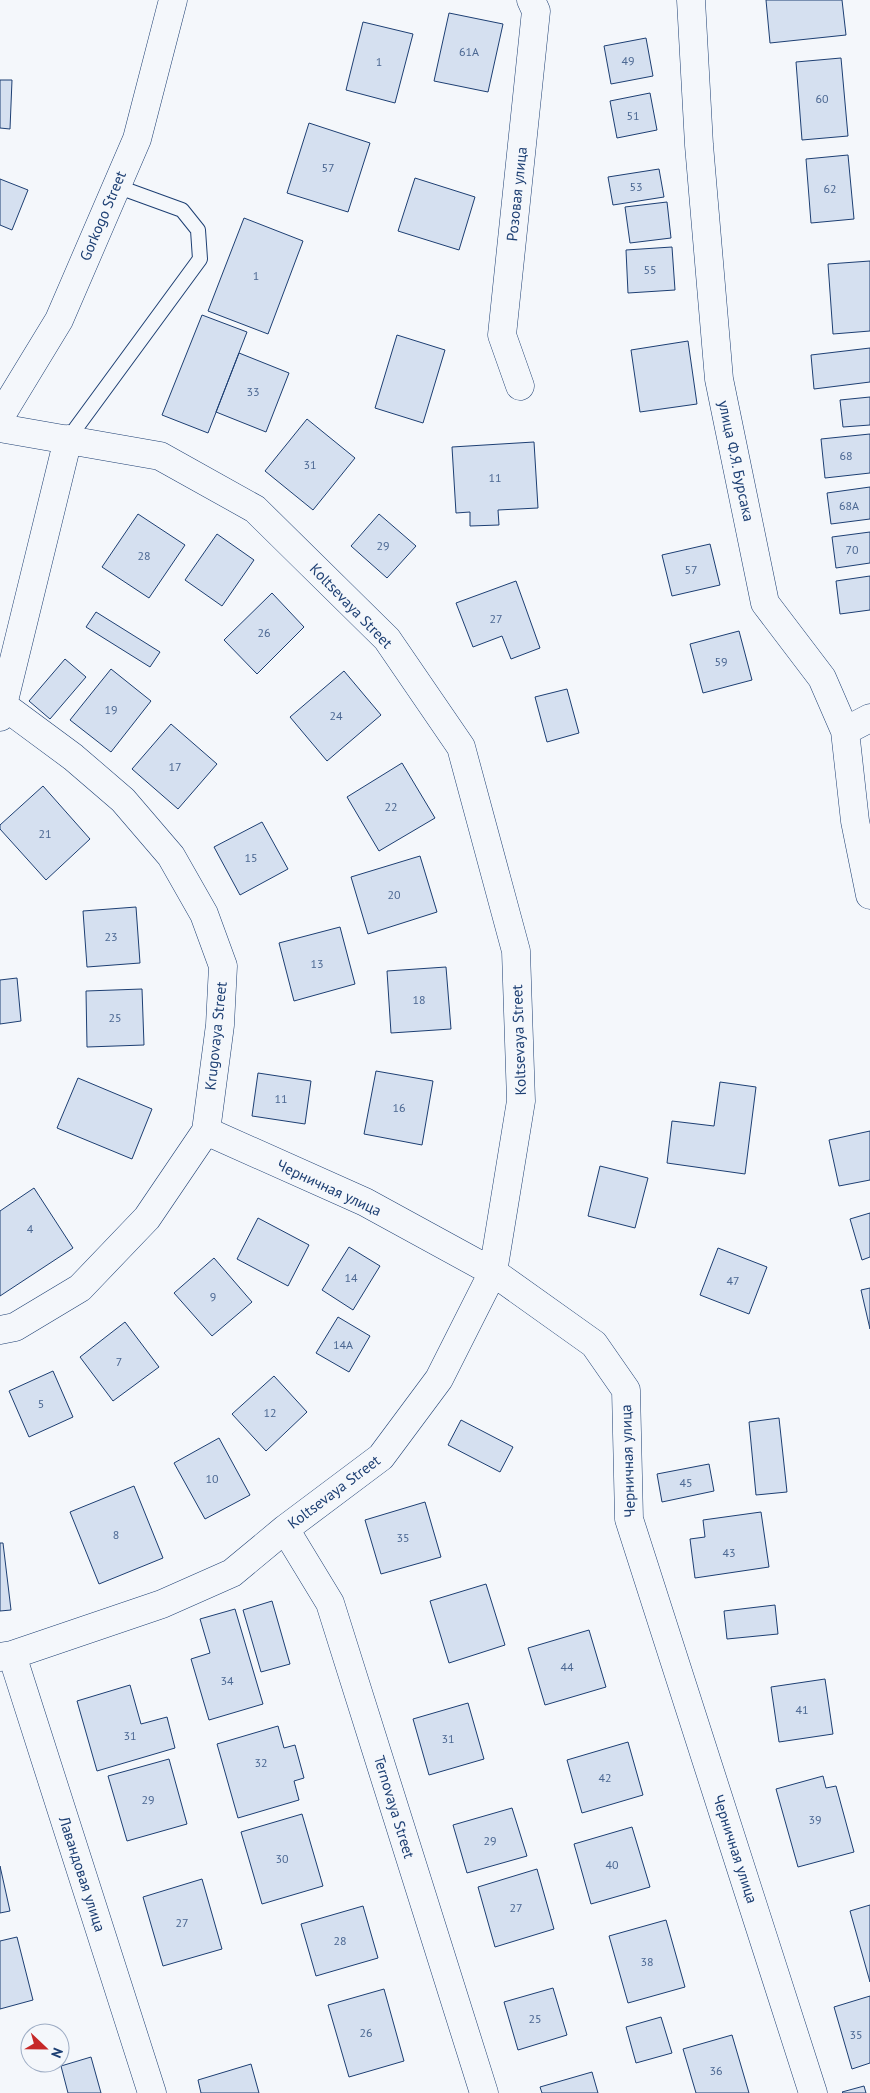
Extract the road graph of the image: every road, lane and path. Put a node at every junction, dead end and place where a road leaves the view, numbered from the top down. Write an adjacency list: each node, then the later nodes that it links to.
1 (173, 0): 4 (street, Gorkogo Street)
2 (531, 0): 5 (street, Розовая улица)
3 (690, 0): 11 (street, улица Ф.Я. Бурсака)
4 (116, 186): 6 (street, Gorkogo Street); 8 (lane)
5 (520, 386)
6 (0, 417)
7 (0, 428): 8 (street, Koltsevaya Street)
8 (68, 439): 9 (street); 14 (street, Koltsevaya Street)
9 (2, 711): 13 (street, Krugovaya Street)
10 (870, 718): 11 (street)
11 (845, 731): 12 (street, улица Ф.Я. Бурсака)
12 (870, 895)
13 (206, 1131): 14 (street, Черничная улица); 15 (street, Krugovaya Street)
14 (493, 1272): 16 (street, Koltsevaya Street); 20 (street, Черничная улица)
15 (0, 1330)
16 (285, 1529): 17 (street, Koltsevaya Street); 19 (street, Ternovaya Street)
17 (6, 1656): 18 (street, Лавандовая улица)
18 (152, 2093)
19 (484, 2093)
20 (813, 2093)

